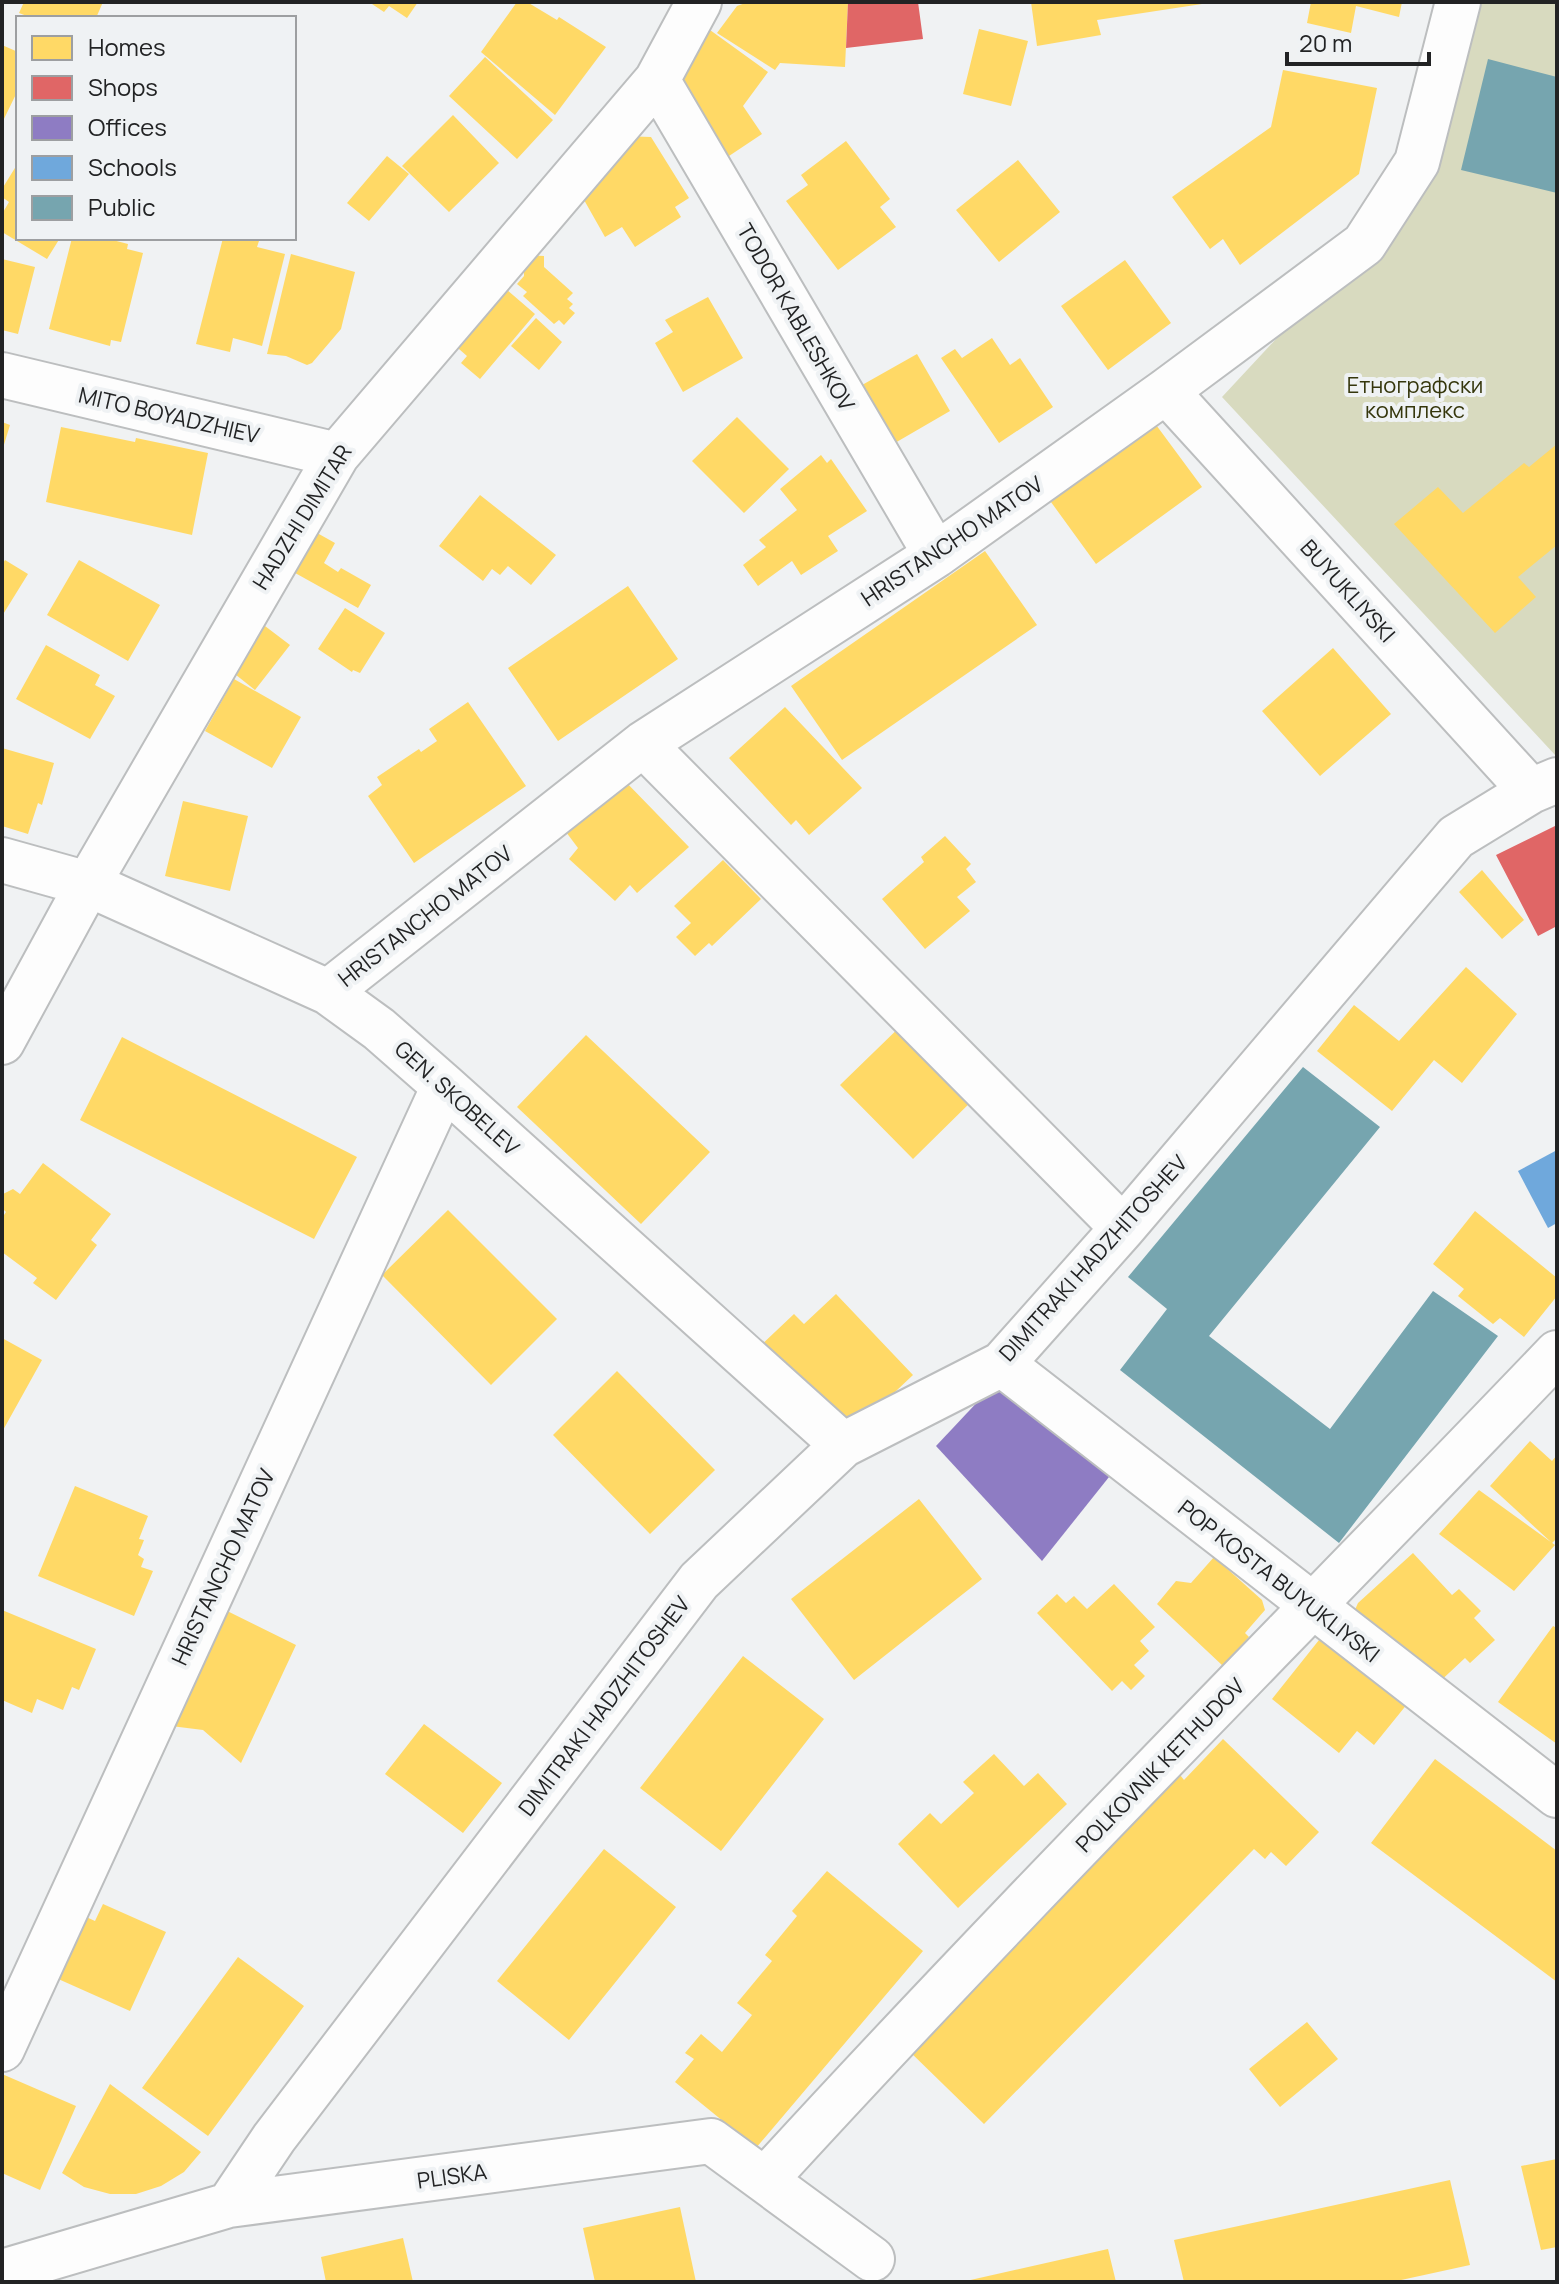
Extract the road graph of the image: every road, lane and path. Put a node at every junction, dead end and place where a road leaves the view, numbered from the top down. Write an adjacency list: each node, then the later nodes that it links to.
1 (699, 2): 3 (street, HADZHI DIMITAR)
2 (1458, 2): 5 (street, HRISTANCHO MATOV)
3 (657, 80): 6 (street, HADZHI DIMITAR); 7 (street, TODOR KABLESHKOV)
4 (2, 375): 6 (street, MITO BOYADZHIEV)
5 (1166, 391): 7 (street, HRISTANCHO MATOV); 9 (street, BUYUKLIYSKI)
6 (337, 455): 11 (street, HADZHI DIMITAR)
7 (936, 555): 8 (street, HRISTANCHO MATOV)
8 (643, 744): 12 (street, HRISTANCHO MATOV); 15 (street)
9 (1544, 786): 15 (street, DIMITRAKI HADZHITOSHEV)
10 (2, 860): 11 (street, GEN. SKOBELEV)
11 (88, 884): 12 (street, GEN. SKOBELEV); 13 (street, HADZHI DIMITAR)
12 (328, 992): 14 (street, GEN. SKOBELEV)
13 (2, 1042)
14 (444, 1086): 18 (street, GEN. SKOBELEV); 21 (street, HRISTANCHO MATOV)
15 (1123, 1228): 17 (street, DIMITRAKI HADZHITOSHEV)
16 (1557, 1353): 19 (street, POLKOVNIK KETHUDOV)
17 (1002, 1364): 18 (street, DIMITRAKI HADZHITOSHEV); 19 (street, POP KOSTA BUYUKLIYSKI)
18 (843, 1445): 23 (street, DIMITRAKI HADZHITOSHEV)
19 (1313, 1608): 20 (street, POP KOSTA BUYUKLIYSKI); 22 (street, POLKOVNIK KETHUDOV)
20 (1557, 1795)
21 (2, 2049)
22 (765, 2180): 23 (street, PLISKA); 24 (street, PLISKA)
23 (229, 2205): 25 (street, PLISKA)
24 (872, 2259)
25 (2, 2272)

